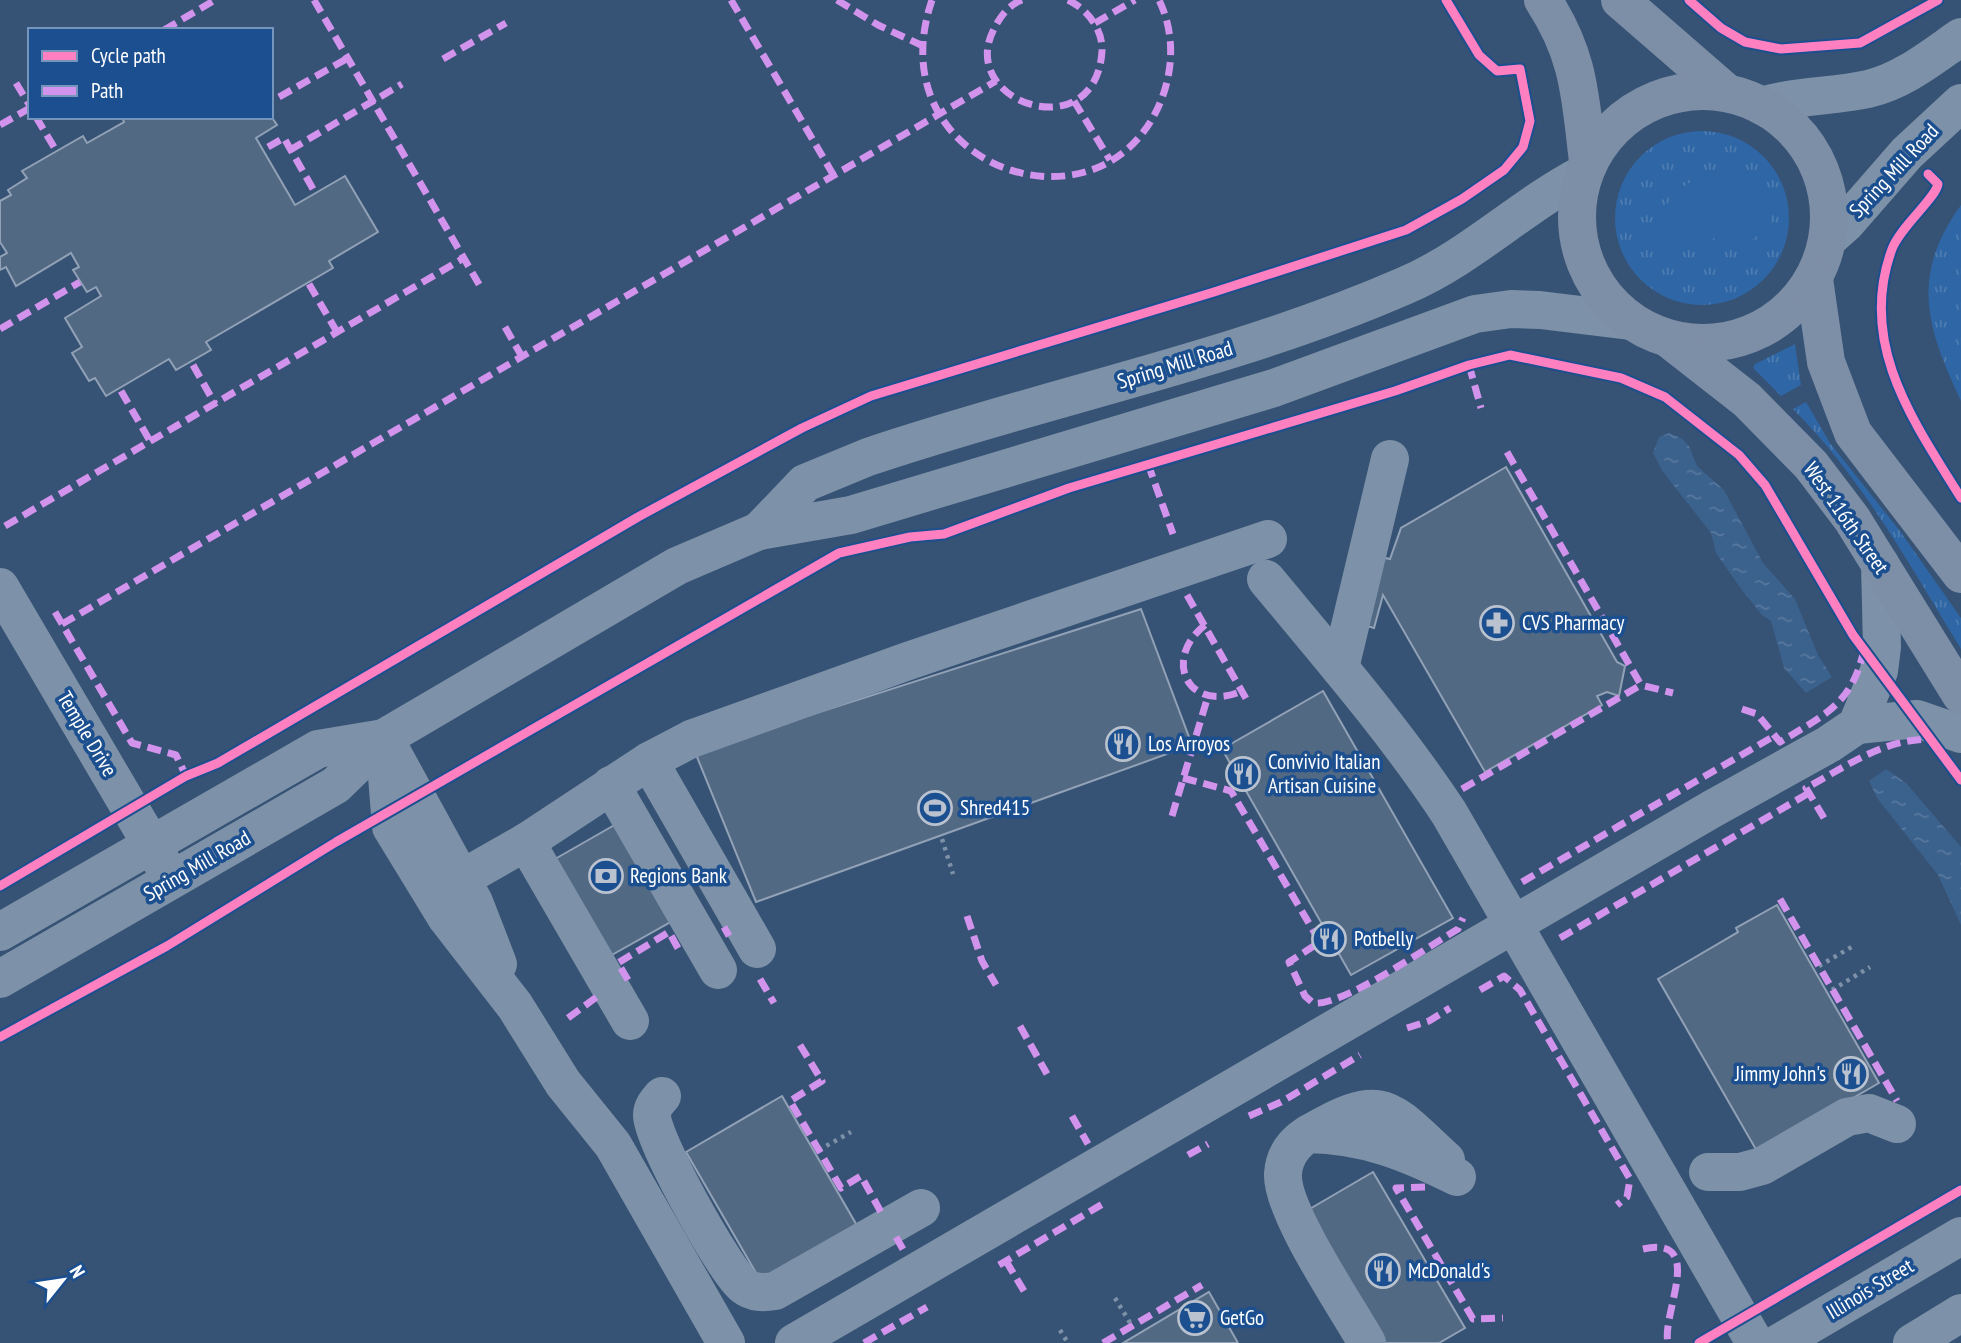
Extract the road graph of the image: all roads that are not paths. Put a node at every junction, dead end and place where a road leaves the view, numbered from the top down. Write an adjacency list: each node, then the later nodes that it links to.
1 (1543, 0): 7 (main road)
2 (1620, 0): 4 (main road)
3 (1961, 37): 6 (street)
4 (1726, 92): 6 (main road); 7 (main road)
5 (1961, 103): 8 (street, Spring Mill Road)
6 (1762, 106): 8 (main road)
7 (1586, 168): 10 (main road); 13 (street, Spring Mill Road)
8 (1828, 239): 9 (main road)
9 (1814, 279): 11 (main road); 16 (main road)
10 (1630, 321): 11 (main road); 13 (street, Spring Mill Road)
11 (1669, 339): 15 (main road, West 116th Street)
12 (1391, 459): 19 (street)
13 (759, 531): 23 (street, Spring Mill Road)
14 (1268, 539): 24 (street)
15 (1880, 564): 20 (main road, West 116th Street); 21 (street)
16 (1961, 574)
17 (1266, 579): 19 (street)
18 (0, 587): 27 (street, Temple Drive)
19 (1340, 668): 30 (street)
20 (1961, 695)
21 (1857, 725): 22 (street); 30 (street)
22 (1961, 734)
23 (384, 738): 27 (street, Spring Mill Road); 28 (street); 29 (street, Spring Mill Road); 35 (street)
24 (649, 761): 25 (street); 32 (street)
25 (611, 785): 26 (street); 33 (street)
26 (526, 842): 28 (street); 36 (street)
27 (151, 843): 29 (street, Temple Drive); 31 (street, Spring Mill Road)
28 (461, 879): 35 (street)
29 (172, 881): 34 (street, Spring Mill Road)
30 (1514, 925): 45 (street); 47 (street)
31 (0, 932)
32 (757, 949)
33 (718, 970)
34 (0, 979)
35 (515, 1006): 44 (street)
36 (630, 1021)
37 (662, 1096): 41 (street)
38 (1897, 1124): 40 (street)
39 (1452, 1169): 46 (street)
40 (1708, 1171)
41 (921, 1208)
42 (1961, 1236): 48 (street, Illinois Street)
43 (1961, 1312): 49 (street)
44 (726, 1343)
45 (793, 1343)
46 (1367, 1343)
47 (1755, 1343)
48 (1779, 1343)
49 (1912, 1343)

